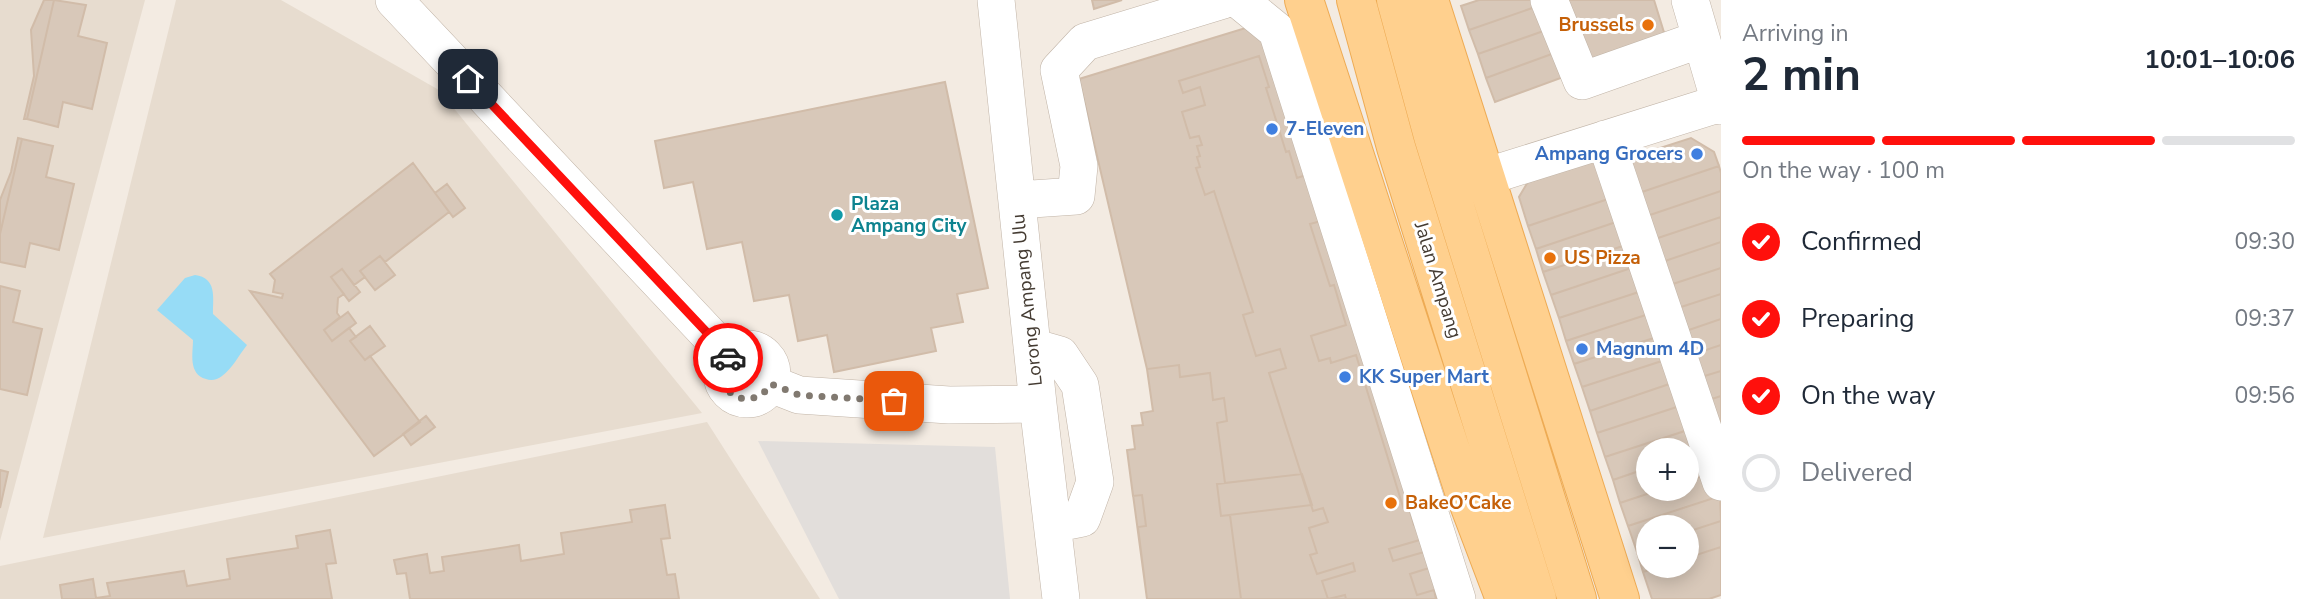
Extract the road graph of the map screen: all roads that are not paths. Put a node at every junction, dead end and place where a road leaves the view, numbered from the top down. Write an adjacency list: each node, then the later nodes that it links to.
1 (394, 0): 17 (street)
2 (996, 0): 15 (street, Lorong Ampang Ulu)
3 (1223, 0): 15 (street)
4 (1239, 0): 21 (street)
5 (1356, 0): 23 (main road, Jalan Ampang)
6 (1396, 0): 24 (main road, Jalan Ampang)
7 (1429, 0): 14 (main road)
8 (1549, 0): 11 (street)
9 (1690, 0): 11 (street)
10 (1304, 1): 22 (main road)
11 (1701, 39): 12 (street)
12 (1721, 104): 13 (street)
13 (1605, 139): 14 (street); 18 (street)
14 (1485, 177): 25 (main road)
15 (1017, 200): 16 (street, Lorong Ampang Ulu)
16 (1032, 347): 17 (street, Lorong Ampang Ulu); 19 (street)
17 (1038, 404): 19 (street, Lorong Ampang Ulu)
18 (1721, 482)
19 (1052, 524): 20 (street, Lorong Ampang Ulu)
20 (1061, 599)
21 (1457, 599)
22 (1505, 599)
23 (1537, 599)
24 (1577, 599)
25 (1620, 599)

